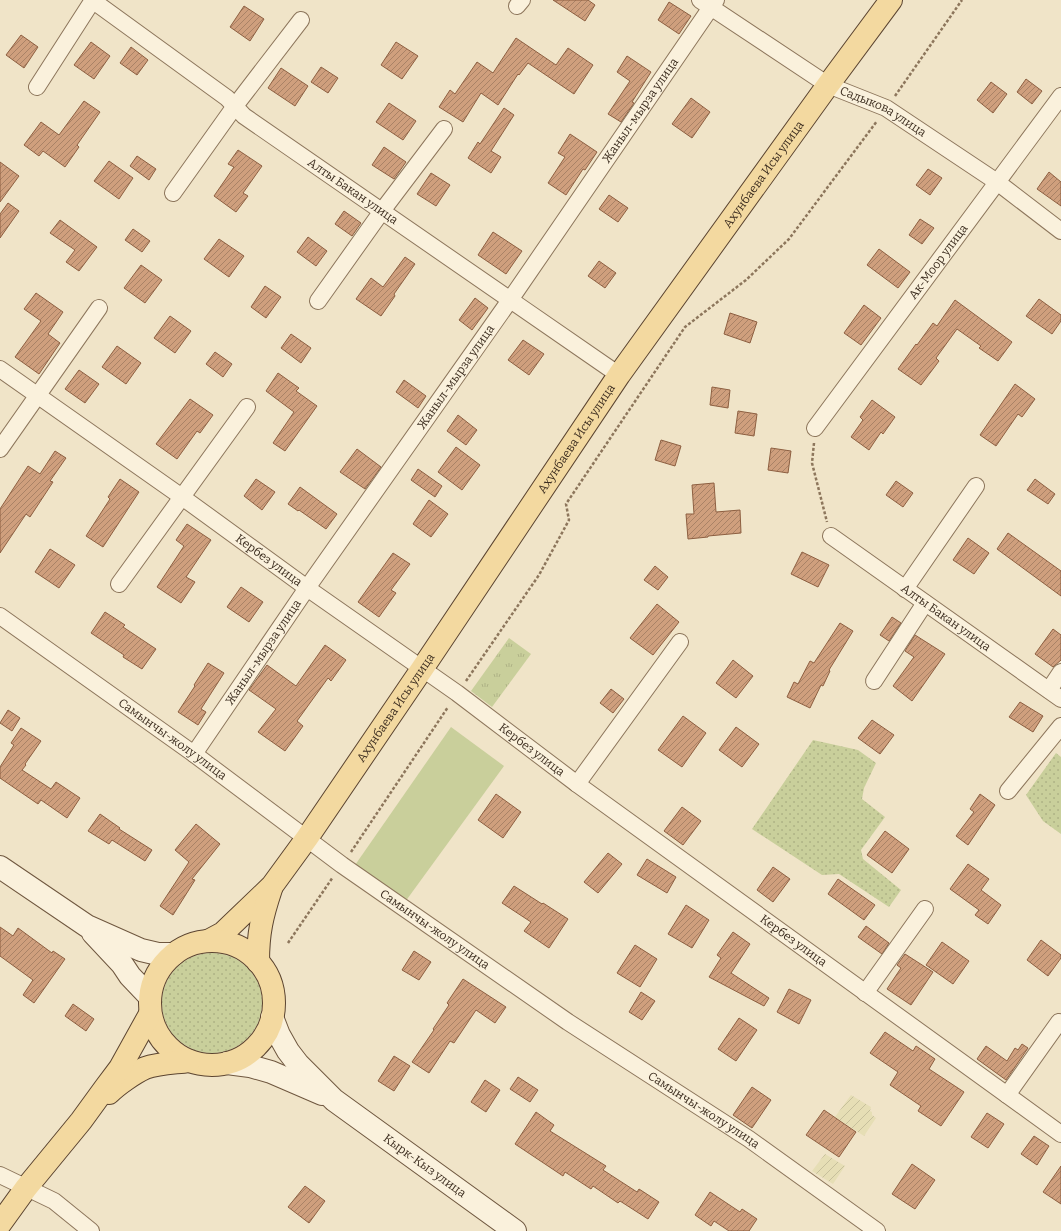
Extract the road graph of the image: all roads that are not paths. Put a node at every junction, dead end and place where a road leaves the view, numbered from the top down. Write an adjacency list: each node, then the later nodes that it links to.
1 (92, 0): 6 (street); 8 (street, Алты Бакан улица)
2 (891, 0): 5 (main road, Ахунбаева Исы улица)
3 (709, 2): 5 (street, Садыкова улица); 14 (street, Жаныл-мырза улица)
4 (301, 20): 8 (street)
5 (828, 85): 10 (street, Садыкова улица); 18 (main road, Ахунбаева Исы улица)
6 (37, 88)
7 (1061, 96): 10 (street, Ак-Моор улица)
8 (235, 106): 11 (street); 12 (street, Алты Бакан улица)
9 (444, 129): 12 (street)
10 (997, 182): 13 (street, Садыкова улица); 21 (street, Ак-Моор улица)
11 (173, 193)
12 (382, 211): 14 (street, Алты Бакан улица); 15 (street)
13 (1061, 231)
14 (510, 300): 18 (street, Алты Бакан улица); 27 (street, Жаныл-мырза улица)
15 (318, 301)
16 (99, 308): 19 (street)
17 (0, 369): 19 (street, Кербез улица)
18 (619, 375): 32 (main road, Ахунбаева Исы улица)
19 (38, 396): 22 (street); 24 (street, Кербез улица)
20 (247, 407): 24 (street)
21 (815, 428)
22 (0, 449)
23 (976, 486): 28 (street)
24 (182, 497): 26 (street); 27 (street, Кербез улица)
25 (831, 536): 28 (street, Алты Бакан улица)
26 (119, 584)
27 (307, 588): 32 (street, Кербез улица); 37 (street, Жаныл-мырза улица)
28 (905, 589): 29 (street, Алты Бакан улица)
29 (925, 603): 34 (street); 35 (street, Алты Бакан улица)
30 (0, 616): 37 (street, Самынчы-жолу улица)
31 (680, 642): 38 (street)
32 (422, 669): 38 (street, Кербез улица); 40 (main road, Ахунбаева Исы улица)
33 (1061, 672): 35 (street)
34 (874, 681)
35 (1055, 695)
36 (1061, 726): 39 (street)
37 (194, 754): 40 (street, Самынчы-жолу улица)
38 (577, 784): 48 (street, Кербез улица)
39 (1008, 792)
40 (307, 838): 42 (main road, Ахунбаева Исы улица); 63 (street, Самынчы-жолу улица)
41 (0, 867): 44 (street)
42 (272, 886): 45 (main road, Ахунбаева Исы улица); 47 (main road, Ахунбаева Исы улица)
43 (925, 908): 48 (street)
44 (87, 926): 46 (street); 49 (street)
45 (208, 941): 46 (main road); 47 (main road)
46 (174, 954): 49 (main road)
47 (258, 962): 50 (main road)
48 (865, 993): 54 (street, Кербез улица)
49 (150, 1006): 52 (main road); 56 (main road)
50 (272, 1017): 53 (main road); 55 (street, Кырк-Кыз улица)
51 (1059, 1022): 54 (street)
52 (189, 1061): 53 (main road); 56 (main road)
53 (227, 1063): 55 (street, Кырк-Кыз улица)
54 (1007, 1095): 57 (street, Кербез улица)
55 (334, 1100): 62 (street, Кырк-Кыз улица)
56 (81, 1121): 59 (main road)
57 (1061, 1134)
58 (0, 1175): 59 (street)
59 (26, 1188): 60 (main road); 61 (street)
60 (0, 1224)
61 (91, 1231)
62 (515, 1231)
63 (877, 1231)

